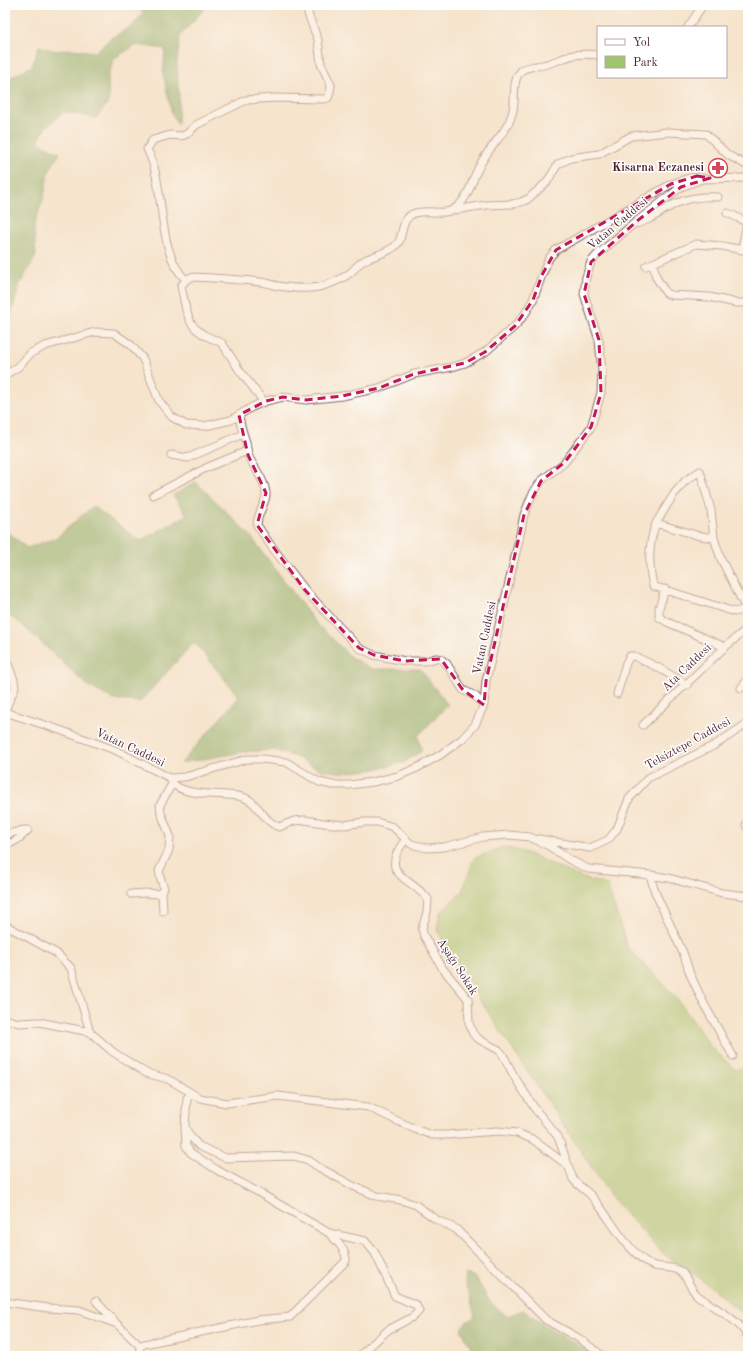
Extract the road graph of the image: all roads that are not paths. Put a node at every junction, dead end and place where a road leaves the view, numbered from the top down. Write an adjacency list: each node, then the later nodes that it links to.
1 (309, 5): 16 (street)
2 (703, 5): 3 (street)
3 (689, 26)
4 (597, 55): 9 (street)
5 (748, 166): 9 (street)
6 (710, 178): 7 (street, Vatan Caddesi); 12 (street, Vatan Caddesi); 19 (street)
7 (747, 179)
8 (718, 196): 12 (street)
9 (455, 210): 16 (street)
10 (727, 213): 11 (street)
11 (747, 222): 13 (street)
12 (633, 224): 36 (street, Vatan Caddesi)
13 (745, 250): 14 (street)
14 (653, 263): 15 (street); 17 (street)
15 (646, 266)
16 (186, 280): 19 (street)
17 (748, 303)
18 (5, 375): 20 (street)
19 (264, 402): 20 (street)
20 (239, 415): 21 (street)
21 (243, 434): 22 (street); 23 (street)
22 (247, 451): 24 (street); 36 (street)
23 (171, 455)
24 (153, 495)
25 (656, 523): 26 (street); 26 (street); 27 (street)
26 (714, 538): 28 (street)
27 (665, 589): 28 (street); 30 (street)
28 (747, 609)
29 (748, 628): 30 (street, Ata Caddesi)
30 (725, 648): 33 (street, Ata Caddesi)
31 (5, 656): 37 (street)
32 (748, 679): 34 (street)
33 (687, 685): 35 (street); 39 (street, Ata Caddesi)
34 (741, 688)
35 (617, 694)
36 (484, 706): 40 (street, Vatan Caddesi)
37 (5, 711): 40 (street, Vatan Caddesi)
38 (748, 723): 44 (street, Telsiztepe Caddesi)
39 (643, 725)
40 (171, 781): 45 (street); 48 (street)
41 (748, 820): 42 (street)
42 (748, 829)
43 (5, 835): 46 (street)
44 (530, 837): 45 (street); 47 (street)
45 (406, 839): 58 (street, Aşağı Sokak)
46 (5, 846)
47 (650, 875): 50 (street); 55 (street)
48 (162, 892): 49 (street); 51 (street)
49 (131, 894)
50 (748, 896)
51 (163, 911)
52 (5, 925): 54 (street)
53 (5, 1019): 54 (street)
54 (90, 1032): 56 (street, Aşağı Sokak)
55 (734, 1056)
56 (192, 1094): 57 (street); 58 (street, Aşağı Sokak)
57 (185, 1126): 59 (street); 67 (street)
58 (567, 1165): 63 (street, Aşağı Sokak)
59 (329, 1233): 64 (street); 66 (street)
60 (96, 1301): 62 (street)
61 (5, 1302): 62 (street)
62 (117, 1324): 64 (street)
63 (748, 1338)
64 (140, 1346): 65 (street)
65 (139, 1356)
66 (359, 1356)
67 (603, 1356)

